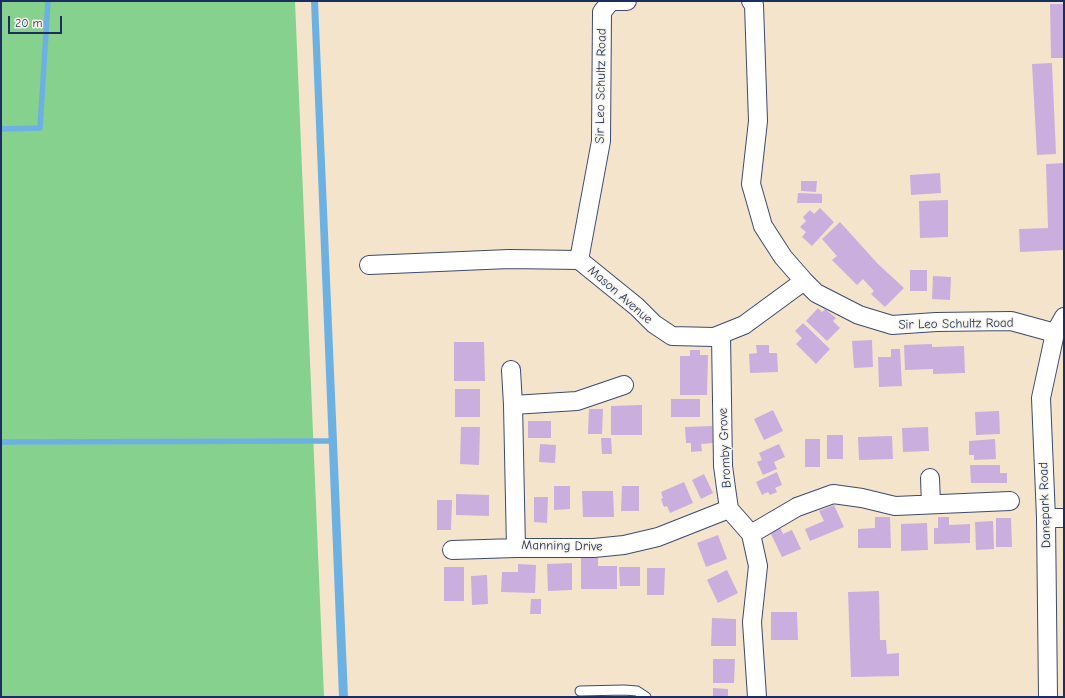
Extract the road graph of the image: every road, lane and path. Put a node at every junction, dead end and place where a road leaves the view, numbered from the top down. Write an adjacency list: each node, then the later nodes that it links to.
1 (627, 1): 3 (street, Sir Leo Schultz Road)
2 (751, 1): 5 (street, Sir Leo Schultz Road)
3 (579, 260): 4 (street, Mason Avenue); 8 (street, Mason Avenue)
4 (369, 265)
5 (804, 281): 7 (street, Sir Leo Schultz Road); 8 (street, Mason Avenue)
6 (1064, 317): 7 (street, Danepark Road)
7 (1055, 333): 16 (street, Danepark Road)
8 (721, 334): 15 (street, Bromby Grove)
9 (511, 370): 11 (street, Manning Drive)
10 (624, 385): 11 (street)
11 (513, 405): 19 (street, Manning Drive)
12 (930, 478): 14 (street)
13 (1010, 501): 14 (street)
14 (931, 504): 18 (street)
15 (729, 509): 18 (street); 19 (street, Manning Drive)
16 (1046, 518): 17 (street); 24 (street, Danepark Road)
17 (1064, 518)
18 (751, 534): 23 (street)
19 (516, 548): 20 (street)
20 (452, 550)
21 (580, 691): 22 (lane)
22 (646, 697)
23 (757, 697)
24 (1048, 697)

